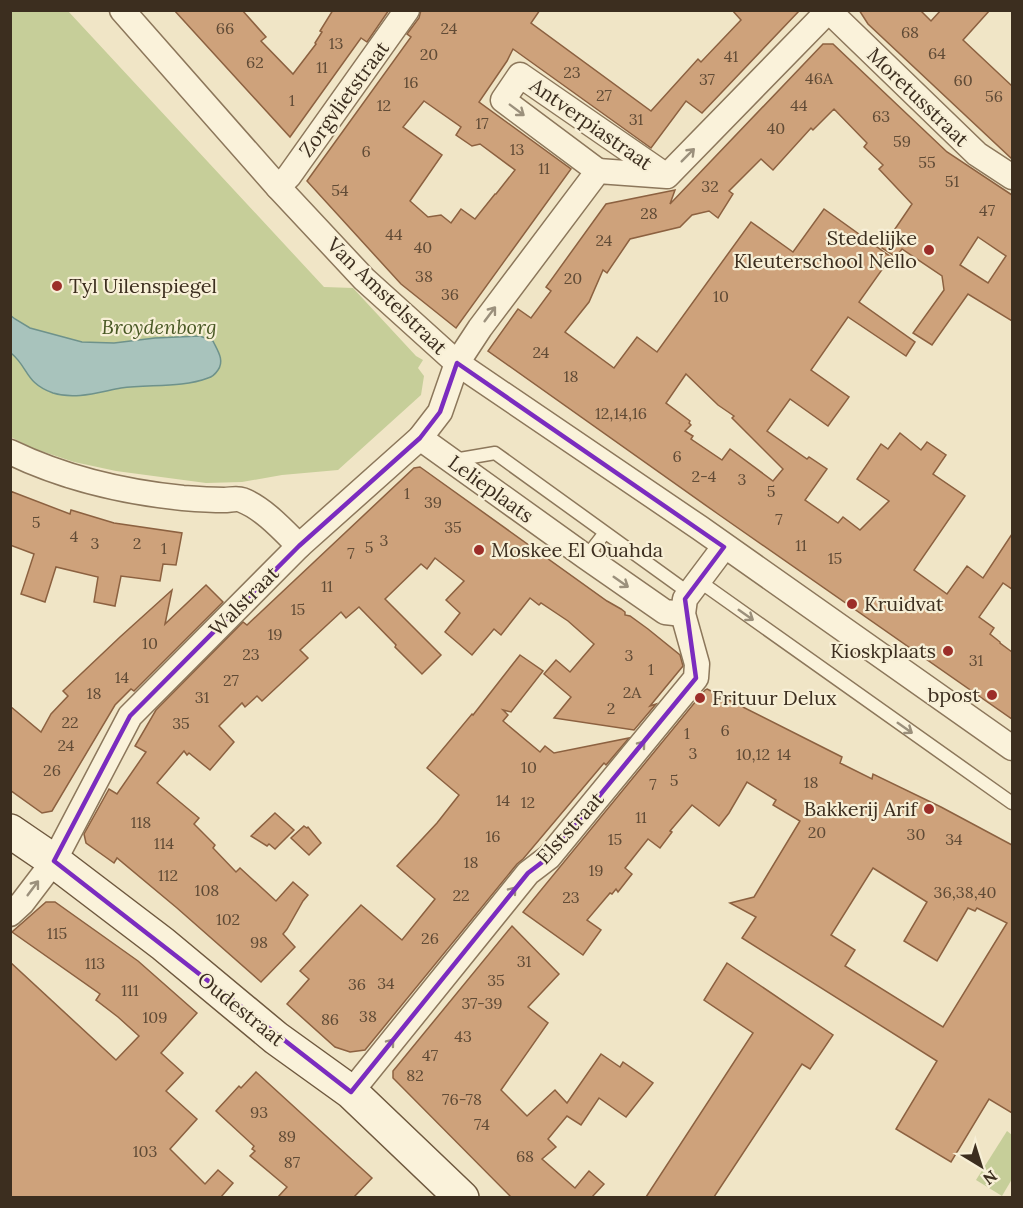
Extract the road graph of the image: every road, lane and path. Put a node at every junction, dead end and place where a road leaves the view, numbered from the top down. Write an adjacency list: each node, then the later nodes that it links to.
1 (122, 10): 7 (street, Van Amstelstraat)
2 (407, 10): 7 (street, Zorgvlietstraat)
3 (828, 11): 5 (street, Antverpiastraat, one-way to 3); 6 (street, Moretusstraat)
4 (598, 171): 5 (street, Antverpiastraat); 5 (street, Antverpiastraat, one-way to 4); 8 (street, Antverpiastraat, one-way to 4)
5 (667, 176)
6 (1012, 177)
7 (278, 187): 8 (street, Van Amstelstraat)
8 (457, 363): 9 (street, Walstraat); 14 (street, Van Amstelstraat)
9 (420, 438): 11 (street, Lelieplaats); 13 (street, Walstraat)
10 (10, 452): 13 (street)
11 (453, 461): 12 (lane); 15 (street, Lelieplaats)
12 (604, 534): 15 (lane); 16 (lane)
13 (299, 546): 20 (street, Walstraat)
14 (724, 547): 16 (street); 17 (street)
15 (586, 557): 16 (street, Lelieplaats, one-way to 16)
16 (690, 596): 18 (lane, one-way to 18); 22 (street, Elststraat, one-way to 16)
17 (1012, 748)
18 (1012, 804)
19 (10, 831): 20 (street, Oudestraat)
20 (54, 861): 21 (street, Walstraat, one-way to 20); 22 (street, Oudestraat)
21 (10, 914)
22 (351, 1092): 23 (street, Oudestraat)
23 (462, 1197)

